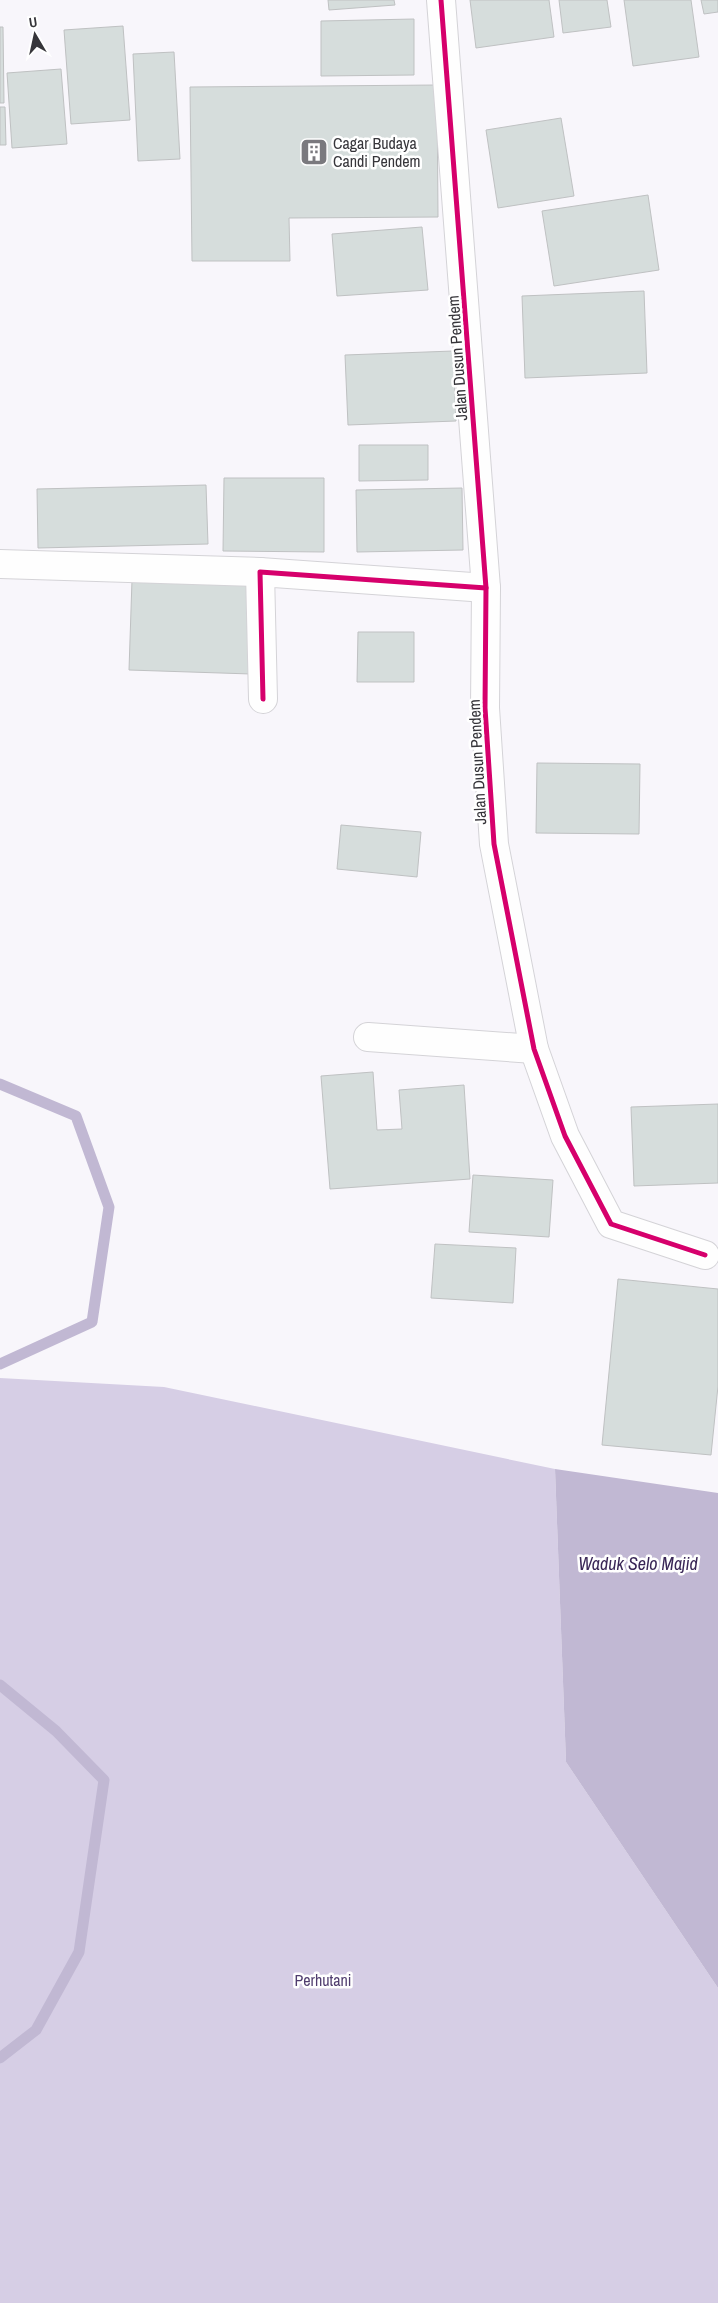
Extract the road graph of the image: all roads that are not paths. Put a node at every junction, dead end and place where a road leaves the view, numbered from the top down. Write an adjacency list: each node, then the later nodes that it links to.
1 (441, 0): 4 (street, Jalan Dusun Pendem)
2 (0, 564): 3 (street)
3 (260, 572): 4 (street); 5 (street)
4 (486, 588): 7 (street, Jalan Dusun Pendem)
5 (263, 698)
6 (368, 1037): 7 (street)
7 (534, 1049): 8 (street, Jalan Dusun Pendem)
8 (705, 1255)

